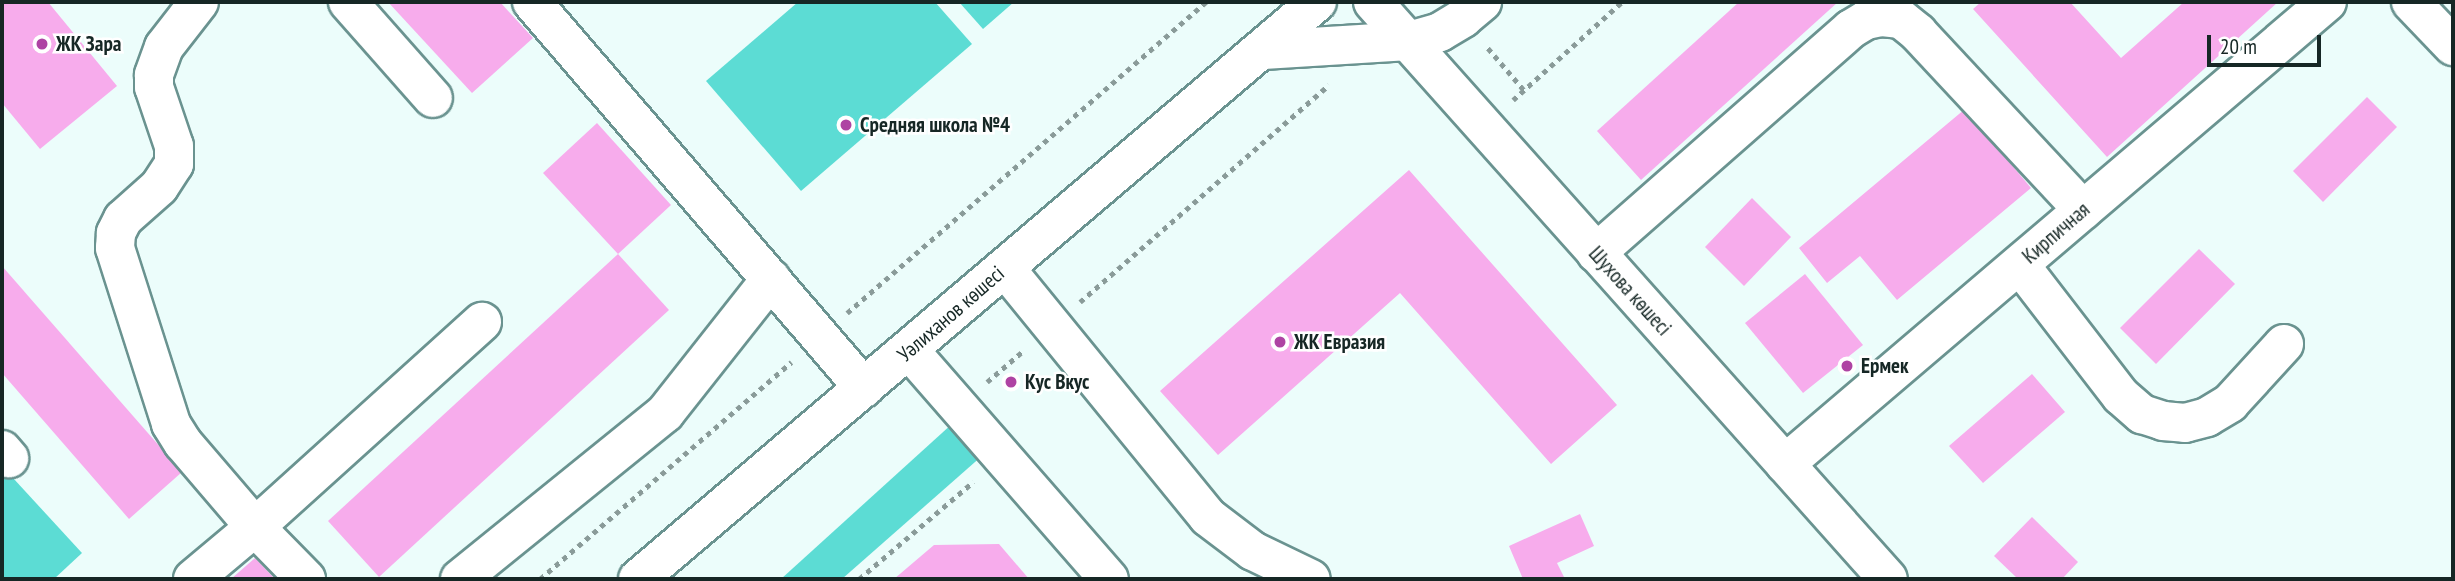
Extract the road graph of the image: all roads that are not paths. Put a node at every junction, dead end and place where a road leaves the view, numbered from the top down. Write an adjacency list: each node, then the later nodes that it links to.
1 (199, 2): 23 (street)
2 (348, 2): 12 (street)
3 (533, 2): 17 (street)
4 (1317, 2): 11 (street, Уәлиханов көшесі)
5 (1373, 2): 9 (street, Шухова көшесі)
6 (2327, 2): 13 (street, Кирпичная)
7 (2411, 2): 10 (street)
8 (1473, 10): 9 (street)
9 (1393, 42): 11 (street); 14 (street, Шухова көшесі)
10 (2453, 46)
11 (1263, 50): 16 (street, Уәлиханов көшесі)
12 (433, 98)
13 (2083, 210): 14 (street); 15 (street, Кирпичная)
14 (1596, 253): 22 (street, Шухова көшесі)
15 (2020, 265): 19 (street); 22 (street, Кирпичная)
16 (1005, 268): 20 (street, Уәлиханов көшесі); 29 (street)
17 (771, 279): 21 (street); 26 (street)
18 (482, 322): 23 (street)
19 (2284, 344)
20 (909, 349): 21 (street, Уәлиханов көшесі); 28 (street)
21 (864, 388): 27 (street, Уәлиханов көшесі)
22 (1785, 464): 30 (street, Шухова көшесі)
23 (255, 527): 24 (street); 25 (street)
24 (193, 579)
25 (306, 579)
26 (460, 579)
27 (638, 579)
28 (1109, 579)
29 (1311, 579)
30 (1888, 579)

